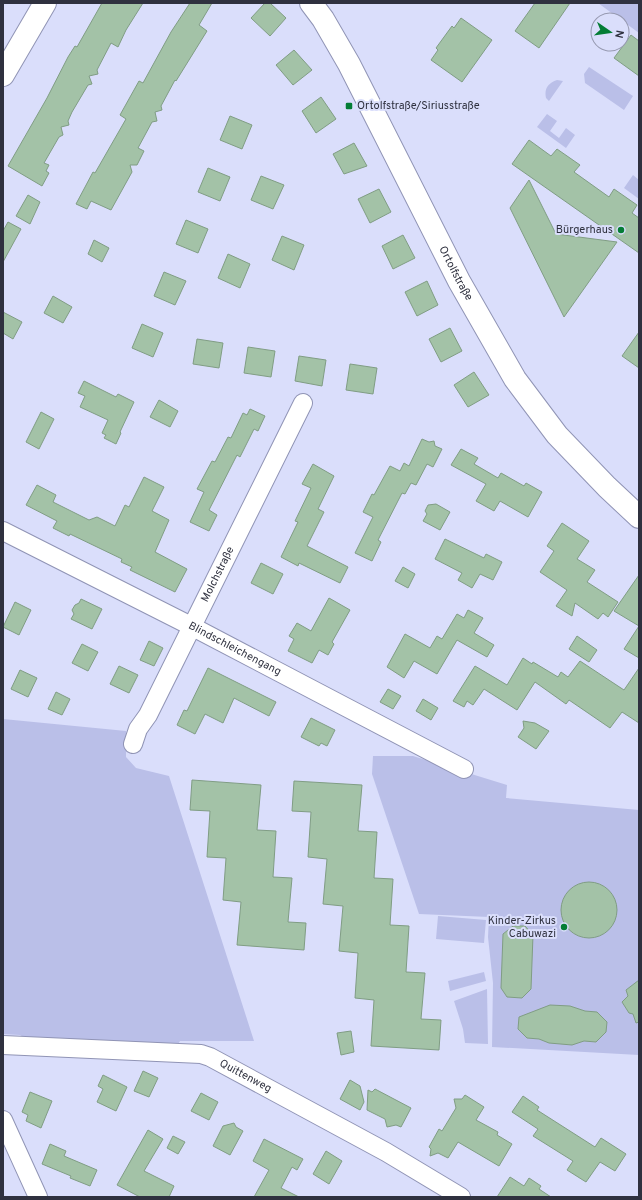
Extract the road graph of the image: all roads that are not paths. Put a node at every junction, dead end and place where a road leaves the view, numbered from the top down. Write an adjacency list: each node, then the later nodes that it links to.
1 (44, 3): 3 (street)
2 (311, 3): 5 (street, Ortolfstraße)
3 (3, 75)
4 (303, 404): 7 (street, Molchstraße)
5 (639, 517)
6 (3, 531): 7 (street, Blindschleichengang)
7 (191, 626): 8 (street, Molchstraße); 9 (street, Blindschleichengang)
8 (133, 744)
9 (464, 769)
10 (3, 1045): 13 (street, Quittenweg)
11 (3, 1120): 12 (street)
12 (38, 1197)
13 (461, 1197)

